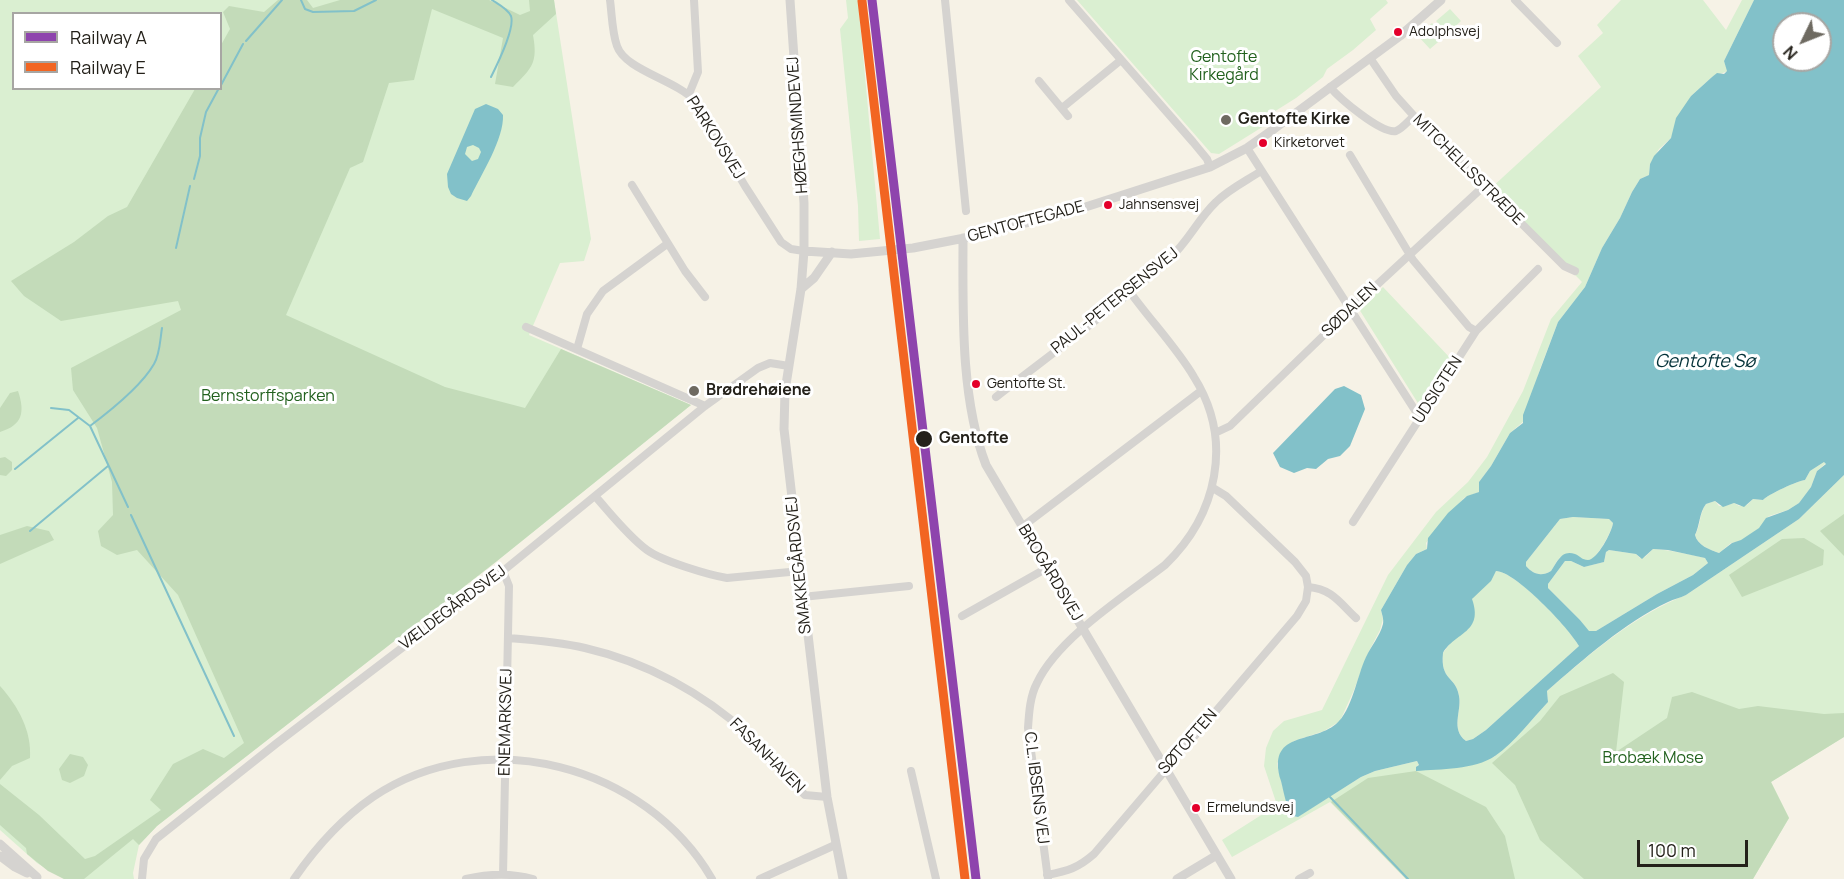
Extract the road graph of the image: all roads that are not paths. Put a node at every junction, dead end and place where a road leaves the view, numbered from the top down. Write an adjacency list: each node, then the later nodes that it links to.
1 (610, 0): 13 (street, PARKOVSVEJ)
2 (694, 0): 13 (street)
3 (790, 0): 26 (street, HØEGHSMINDEVEJ)
4 (945, 0): 23 (street)
5 (1069, 0): 10 (street)
6 (1441, 0): 9 (street, GENTOFTEGADE)
7 (1515, 0): 8 (street)
8 (1557, 44)
9 (1370, 58): 12 (street, GENTOFTEGADE); 16 (street, MITCHELLSSTRÆDE)
10 (1121, 60): 14 (street); 19 (street)
11 (1039, 81): 14 (street)
12 (1330, 87): 16 (street); 17 (street, GENTOFTEGADE)
13 (689, 94): 26 (street, PARKOVSVEJ)
14 (1062, 108): 15 (street)
15 (1068, 116)
16 (1414, 116): 22 (street, MITCHELLSSTRÆDE)
17 (1247, 148): 19 (street, GENTOFTEGADE); 20 (street)
18 (1350, 155): 28 (street)
19 (1210, 167): 24 (street, GENTOFTEGADE)
20 (1261, 171): 32 (street, PAUL-PETERSENSVEJ); 34 (street)
21 (632, 185): 25 (street)
22 (1484, 186): 28 (street, SØDALEN); 30 (street, MITCHELLSSTRÆDE)
23 (966, 211)
24 (963, 238): 27 (street, GENTOFTEGADE); 47 (street, BROGÅRDSVEJ)
25 (667, 244): 33 (street); 37 (street)
26 (804, 251): 27 (street, GENTOFTEGADE); 31 (street, SMAKKEGÅRDSVEJ)
27 (832, 252): 31 (street)
28 (1409, 254): 34 (street, SØDALEN); 36 (street)
29 (1538, 269): 36 (street, UDSIGTEN)
30 (1575, 271)
31 (801, 289): 38 (street, SMAKKEGÅRDSVEJ)
32 (1130, 292): 39 (street, C.L. IBSENS VEJ); 40 (street, PAUL-PETERSENSVEJ)
33 (705, 297)
34 (1351, 309): 42 (street); 43 (street, SØDALEN)
35 (526, 327): 37 (street)
36 (1476, 332): 42 (street, UDSIGTEN)
37 (577, 349): 41 (street)
38 (789, 366): 41 (street, VÆLDEGÅRDSVEJ); 50 (street, SMAKKEGÅRDSVEJ)
39 (1201, 391): 43 (street, C.L. IBSENS VEJ); 47 (street)
40 (996, 397)
41 (705, 406): 45 (street, VÆLDEGÅRDSVEJ)
42 (1420, 418): 46 (street, UDSIGTEN)
43 (1215, 434): 44 (street, C.L. IBSENS VEJ)
44 (1213, 488): 52 (street); 56 (street, C.L. IBSENS VEJ)
45 (595, 496): 49 (street, VÆLDEGÅRDSVEJ); 50 (street)
46 (1353, 522)
47 (1022, 527): 48 (street, BROGÅRDSVEJ)
48 (1047, 568): 54 (street); 56 (street, BROGÅRDSVEJ)
49 (503, 571): 57 (street, ENEMARKSVEJ); 70 (street, VÆLDEGÅRDSVEJ)
50 (800, 571): 53 (street, SMAKKEGÅRDSVEJ)
51 (909, 586): 53 (street)
52 (1308, 586): 55 (street); 59 (street, SØTOFTEN)
53 (802, 597): 61 (street, SMAKKEGÅRDSVEJ)
54 (962, 616)
55 (1356, 618)
56 (1083, 629): 59 (street, BROGÅRDSVEJ); 68 (street, C.L. IBSENS VEJ)
57 (508, 638): 58 (street, ENEMARKSVEJ); 61 (street, FASANHAVEN)
58 (506, 760): 67 (street, ENEMARKSVEJ); 71 (street); 74 (street)
59 (1166, 768): 64 (street, BROGÅRDSVEJ); 68 (street, SØTOFTEN)
60 (911, 771): 77 (street)
61 (827, 797): 63 (street, SMAKKEGÅRDSVEJ)
62 (0, 844): 69 (street)
63 (835, 845): 75 (street); 76 (street, SMAKKEGÅRDSVEJ)
64 (1216, 855): 78 (street); 79 (street, BROGÅRDSVEJ)
65 (0, 856): 69 (street)
66 (1310, 873): 80 (street)
67 (503, 875): 72 (street); 73 (street)
68 (1047, 877)
69 (39, 878)
70 (142, 879)
71 (294, 879)
72 (466, 879)
73 (533, 879)
74 (712, 879)
75 (760, 879)
76 (843, 879)
77 (936, 879)
78 (1177, 879)
79 (1231, 879)
80 (1299, 879)

